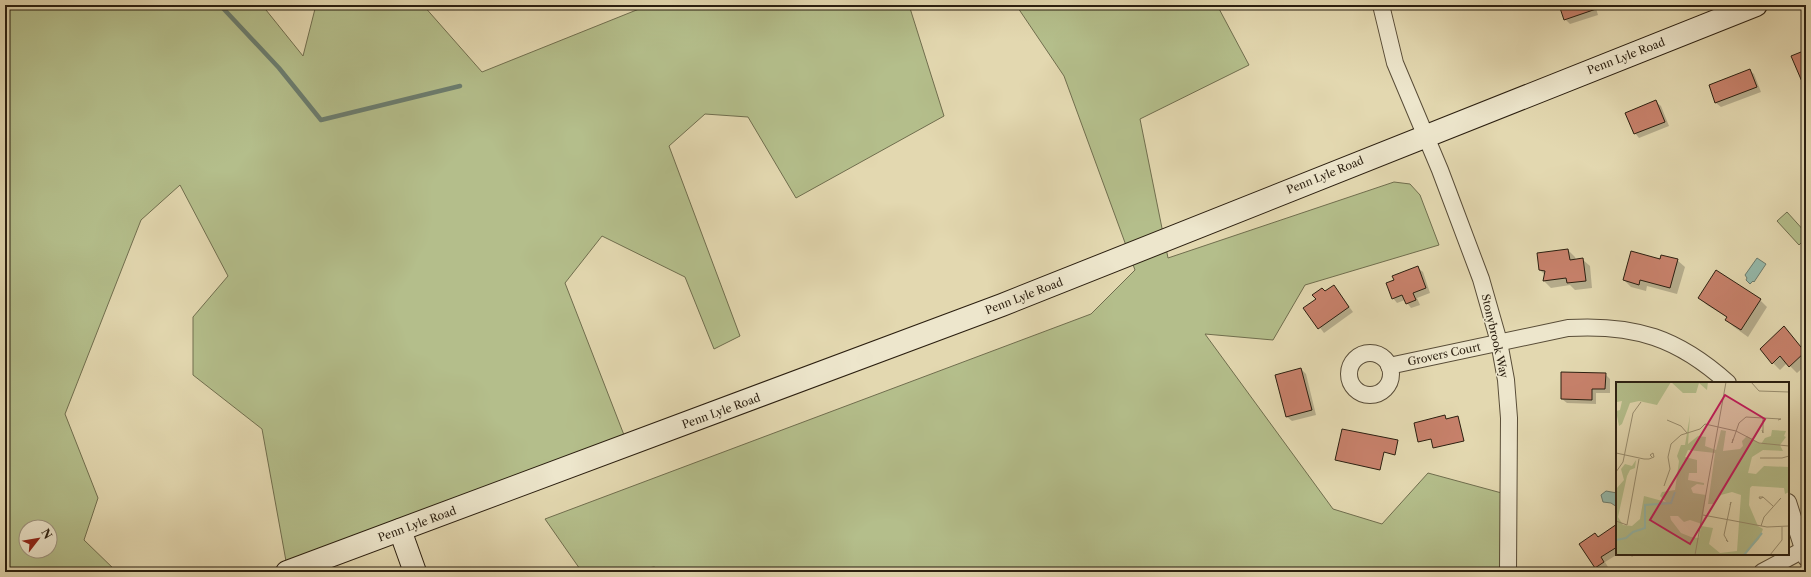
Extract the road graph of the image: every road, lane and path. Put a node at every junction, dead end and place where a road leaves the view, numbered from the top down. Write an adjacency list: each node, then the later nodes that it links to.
1 (1381, 5): 3 (street, Stonybrook Way)
2 (1756, 5): 3 (street, Penn Lyle Road)
3 (1425, 135): 4 (street, Stonybrook Way); 8 (street, Penn Lyle Road)
4 (1499, 342): 5 (street, Grovers Court); 6 (street, Grovers Court); 12 (street, Stonybrook Way)
5 (1389, 366)
6 (1727, 382)
7 (1789, 505): 9 (street)
8 (400, 530): 10 (street, Penn Lyle Road); 11 (street)
9 (1804, 554): 13 (street)
10 (287, 572)
11 (415, 572)
12 (1508, 572)
13 (1762, 572)

